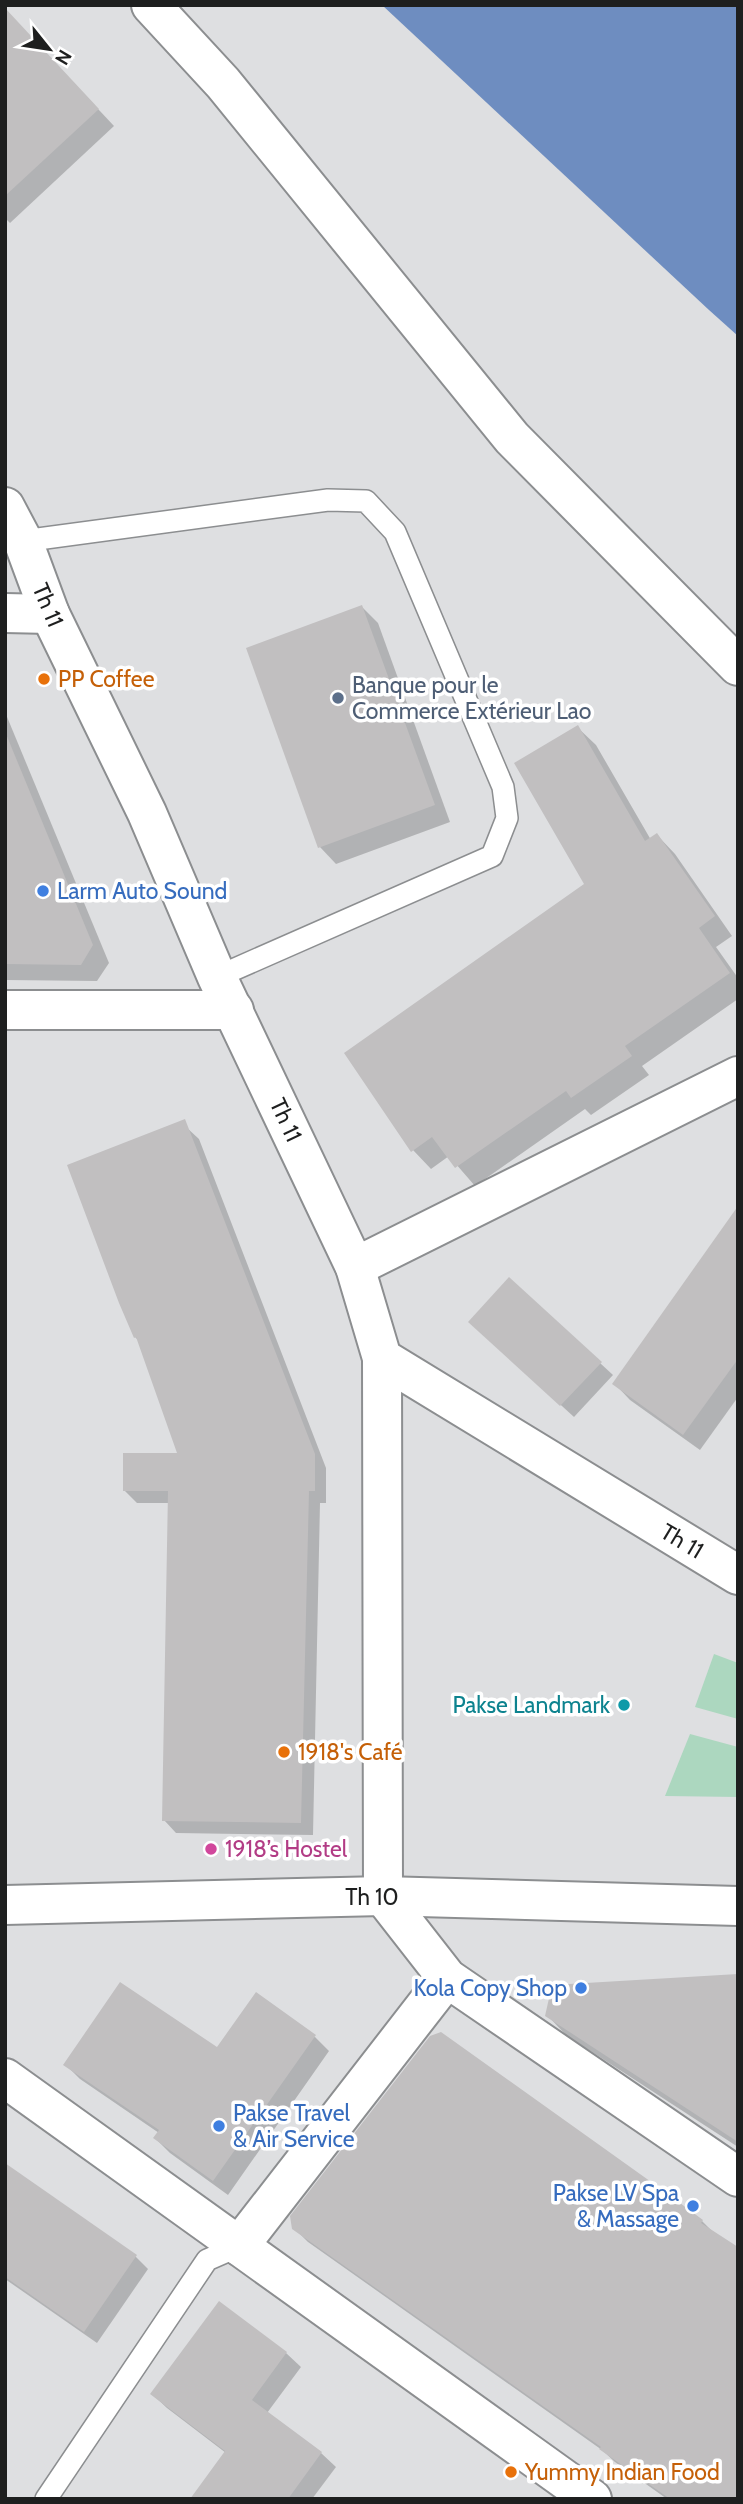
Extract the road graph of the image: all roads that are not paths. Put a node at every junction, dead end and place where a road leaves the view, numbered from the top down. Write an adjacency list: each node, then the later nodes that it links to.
1 (151, 5): 6 (street)
2 (5, 507): 3 (street, Th 11)
3 (23, 541): 5 (street, Th 11); 7 (lane)
4 (5, 613): 5 (street)
5 (50, 614): 7 (street, Th 11)
6 (738, 666)
7 (225, 993): 8 (street); 10 (street, Th 11)
8 (5, 1010)
9 (738, 1076): 10 (street)
10 (355, 1267): 11 (street, Th 11)
11 (382, 1358): 12 (street, Th 11); 13 (street)
12 (738, 1575)
13 (383, 1896): 14 (street, Th 10); 15 (street, Th 10); 16 (street)
14 (5, 1905)
15 (738, 1906)
16 (447, 1978): 18 (street); 19 (street)
17 (5, 2078): 19 (street)
18 (738, 2177)
19 (239, 2246): 20 (street); 21 (lane)
20 (573, 2494)
21 (46, 2499)

